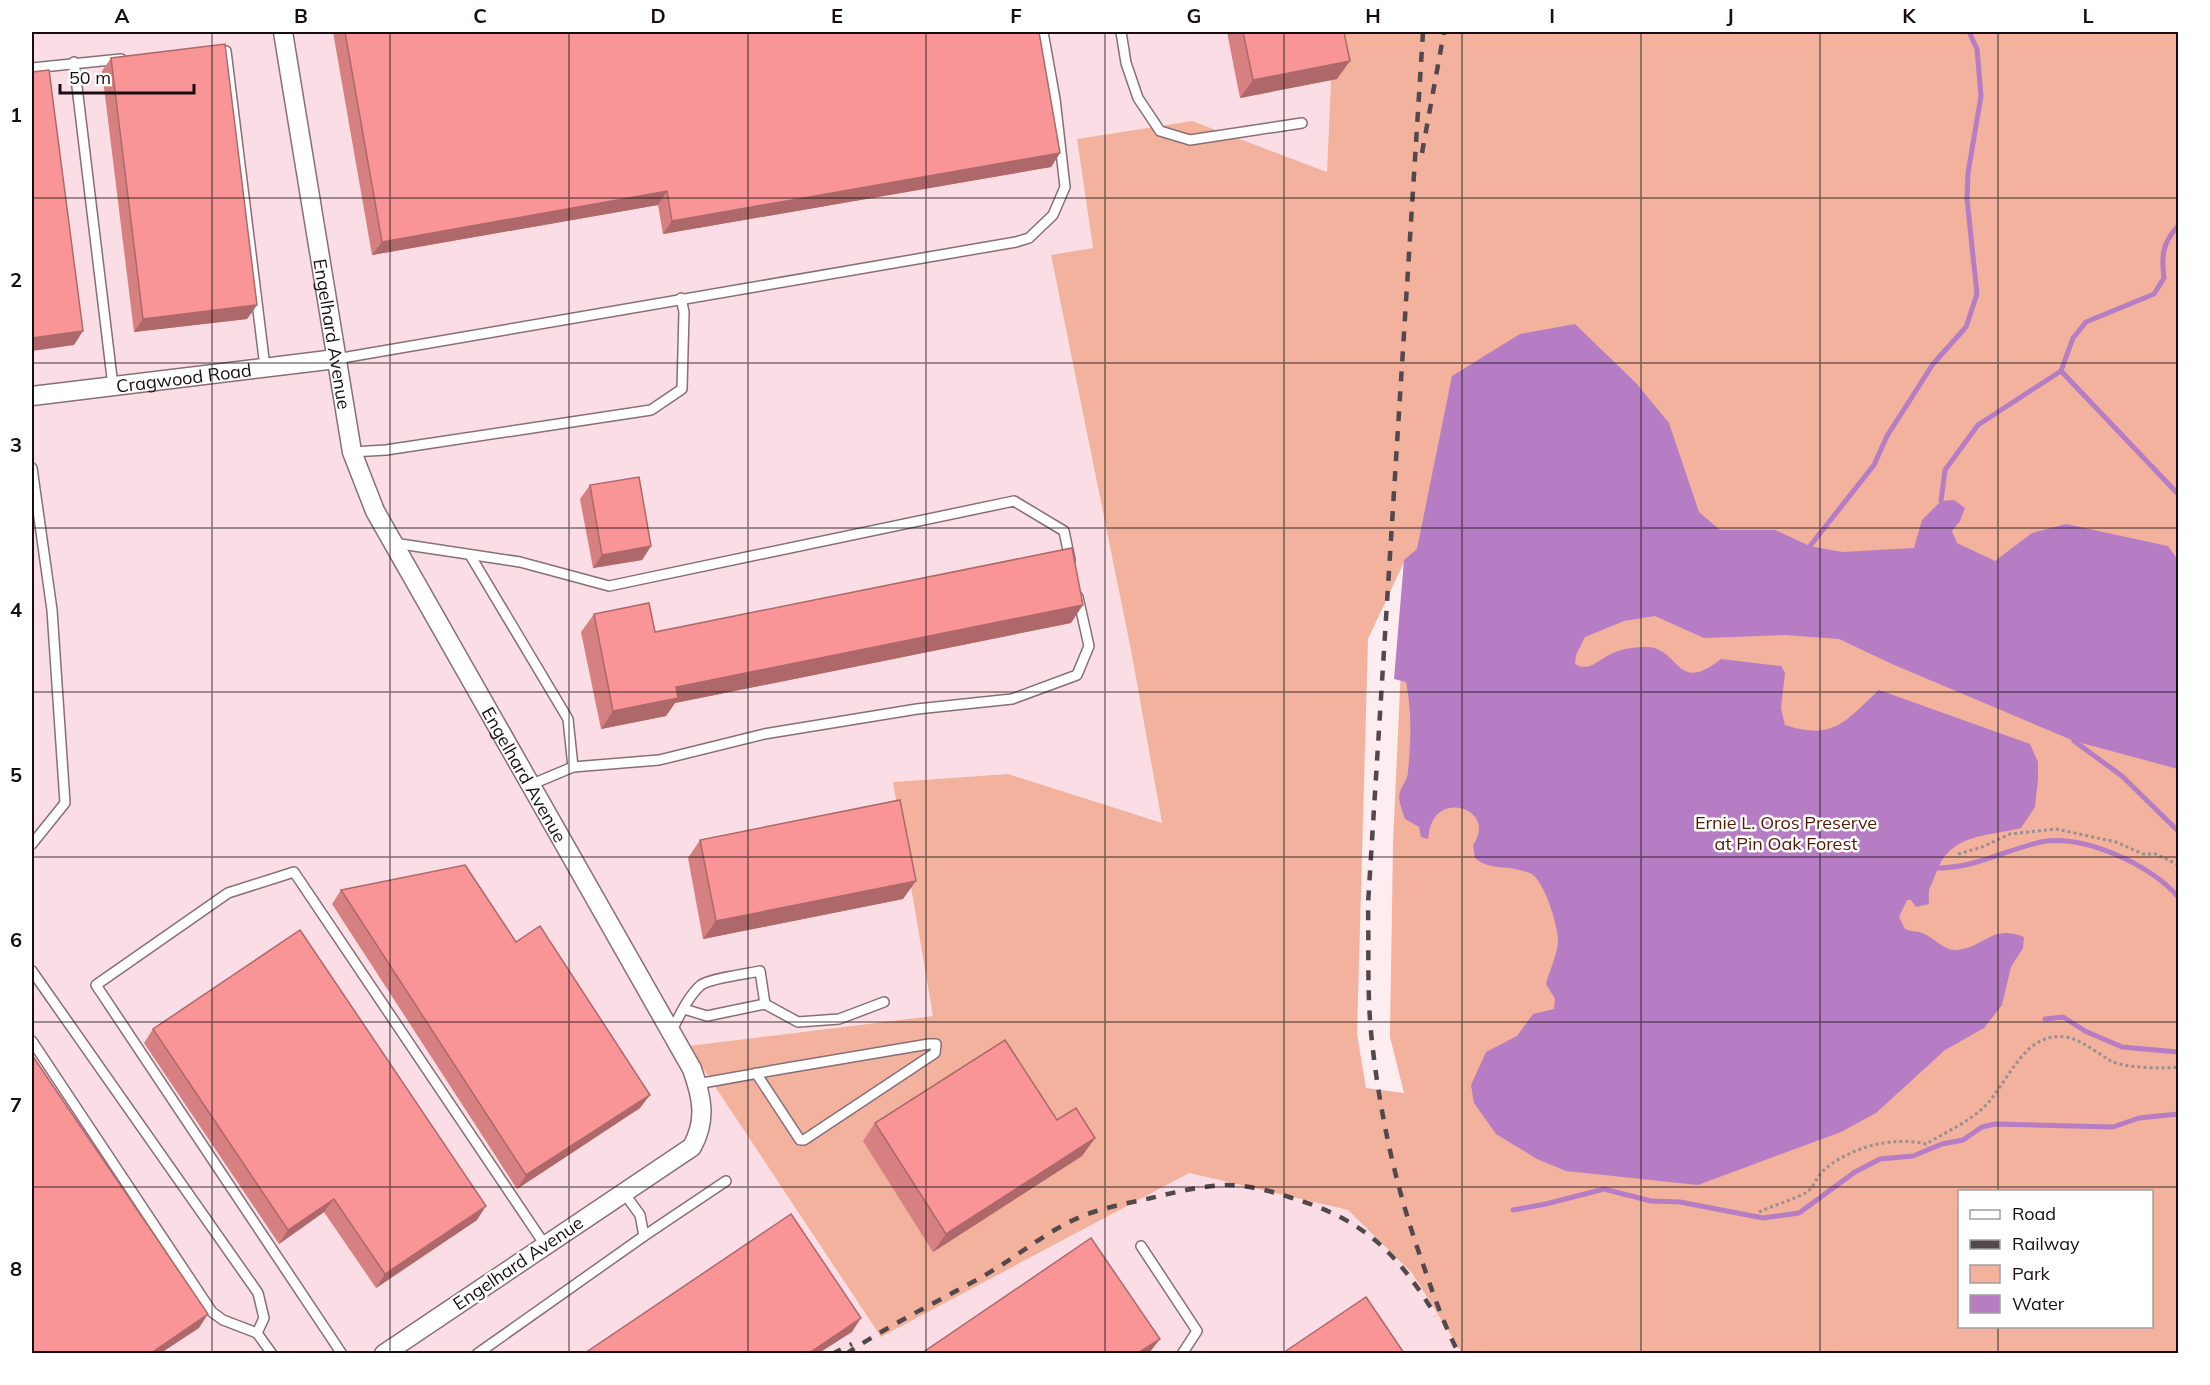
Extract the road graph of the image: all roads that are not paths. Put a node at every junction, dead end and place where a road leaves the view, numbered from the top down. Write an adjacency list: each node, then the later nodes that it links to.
1 (283, 32): 10 (street, Engelhard Avenue)
2 (1043, 32): 9 (lane)
3 (1121, 32): 8 (lane)
4 (207, 53): 11 (lane)
5 (131, 59): 6 (lane)
6 (74, 62): 7 (lane); 12 (lane)
7 (32, 68)
8 (1302, 123)
9 (681, 298): 10 (lane); 14 (lane)
10 (336, 359): 11 (street, Cragwood Road); 14 (street, Engelhard Avenue)
11 (265, 367): 12 (street, Cragwood Road)
12 (113, 386): 13 (street, Cragwood Road)
13 (32, 396)
14 (352, 452): 16 (street, Engelhard Avenue)
15 (32, 468): 22 (lane)
16 (393, 542): 17 (lane); 21 (street, Engelhard Avenue)
17 (470, 555): 18 (lane); 20 (lane)
18 (1071, 565)
19 (1076, 588): 20 (lane)
20 (573, 767): 21 (lane)
21 (530, 785): 27 (street, Engelhard Avenue)
22 (32, 844)
23 (32, 971): 36 (lane)
24 (884, 1002): 25 (lane)
25 (765, 1005): 26 (lane); 26 (lane)
26 (684, 1009): 27 (lane)
27 (671, 1032): 30 (street, Engelhard Avenue)
28 (32, 1041): 36 (lane)
29 (756, 1073): 29 (lane); 30 (lane)
30 (697, 1084): 32 (street, Engelhard Avenue)
31 (726, 1181): 33 (lane)
32 (624, 1192): 33 (lane); 34 (street, Engelhard Avenue)
33 (644, 1236): 40 (lane)
34 (545, 1245): 38 (lane); 39 (street, Engelhard Avenue)
35 (1141, 1246): 41 (lane)
36 (257, 1333): 37 (lane)
37 (272, 1353)
38 (342, 1353)
39 (384, 1353)
40 (477, 1353)
41 (1182, 1353)

